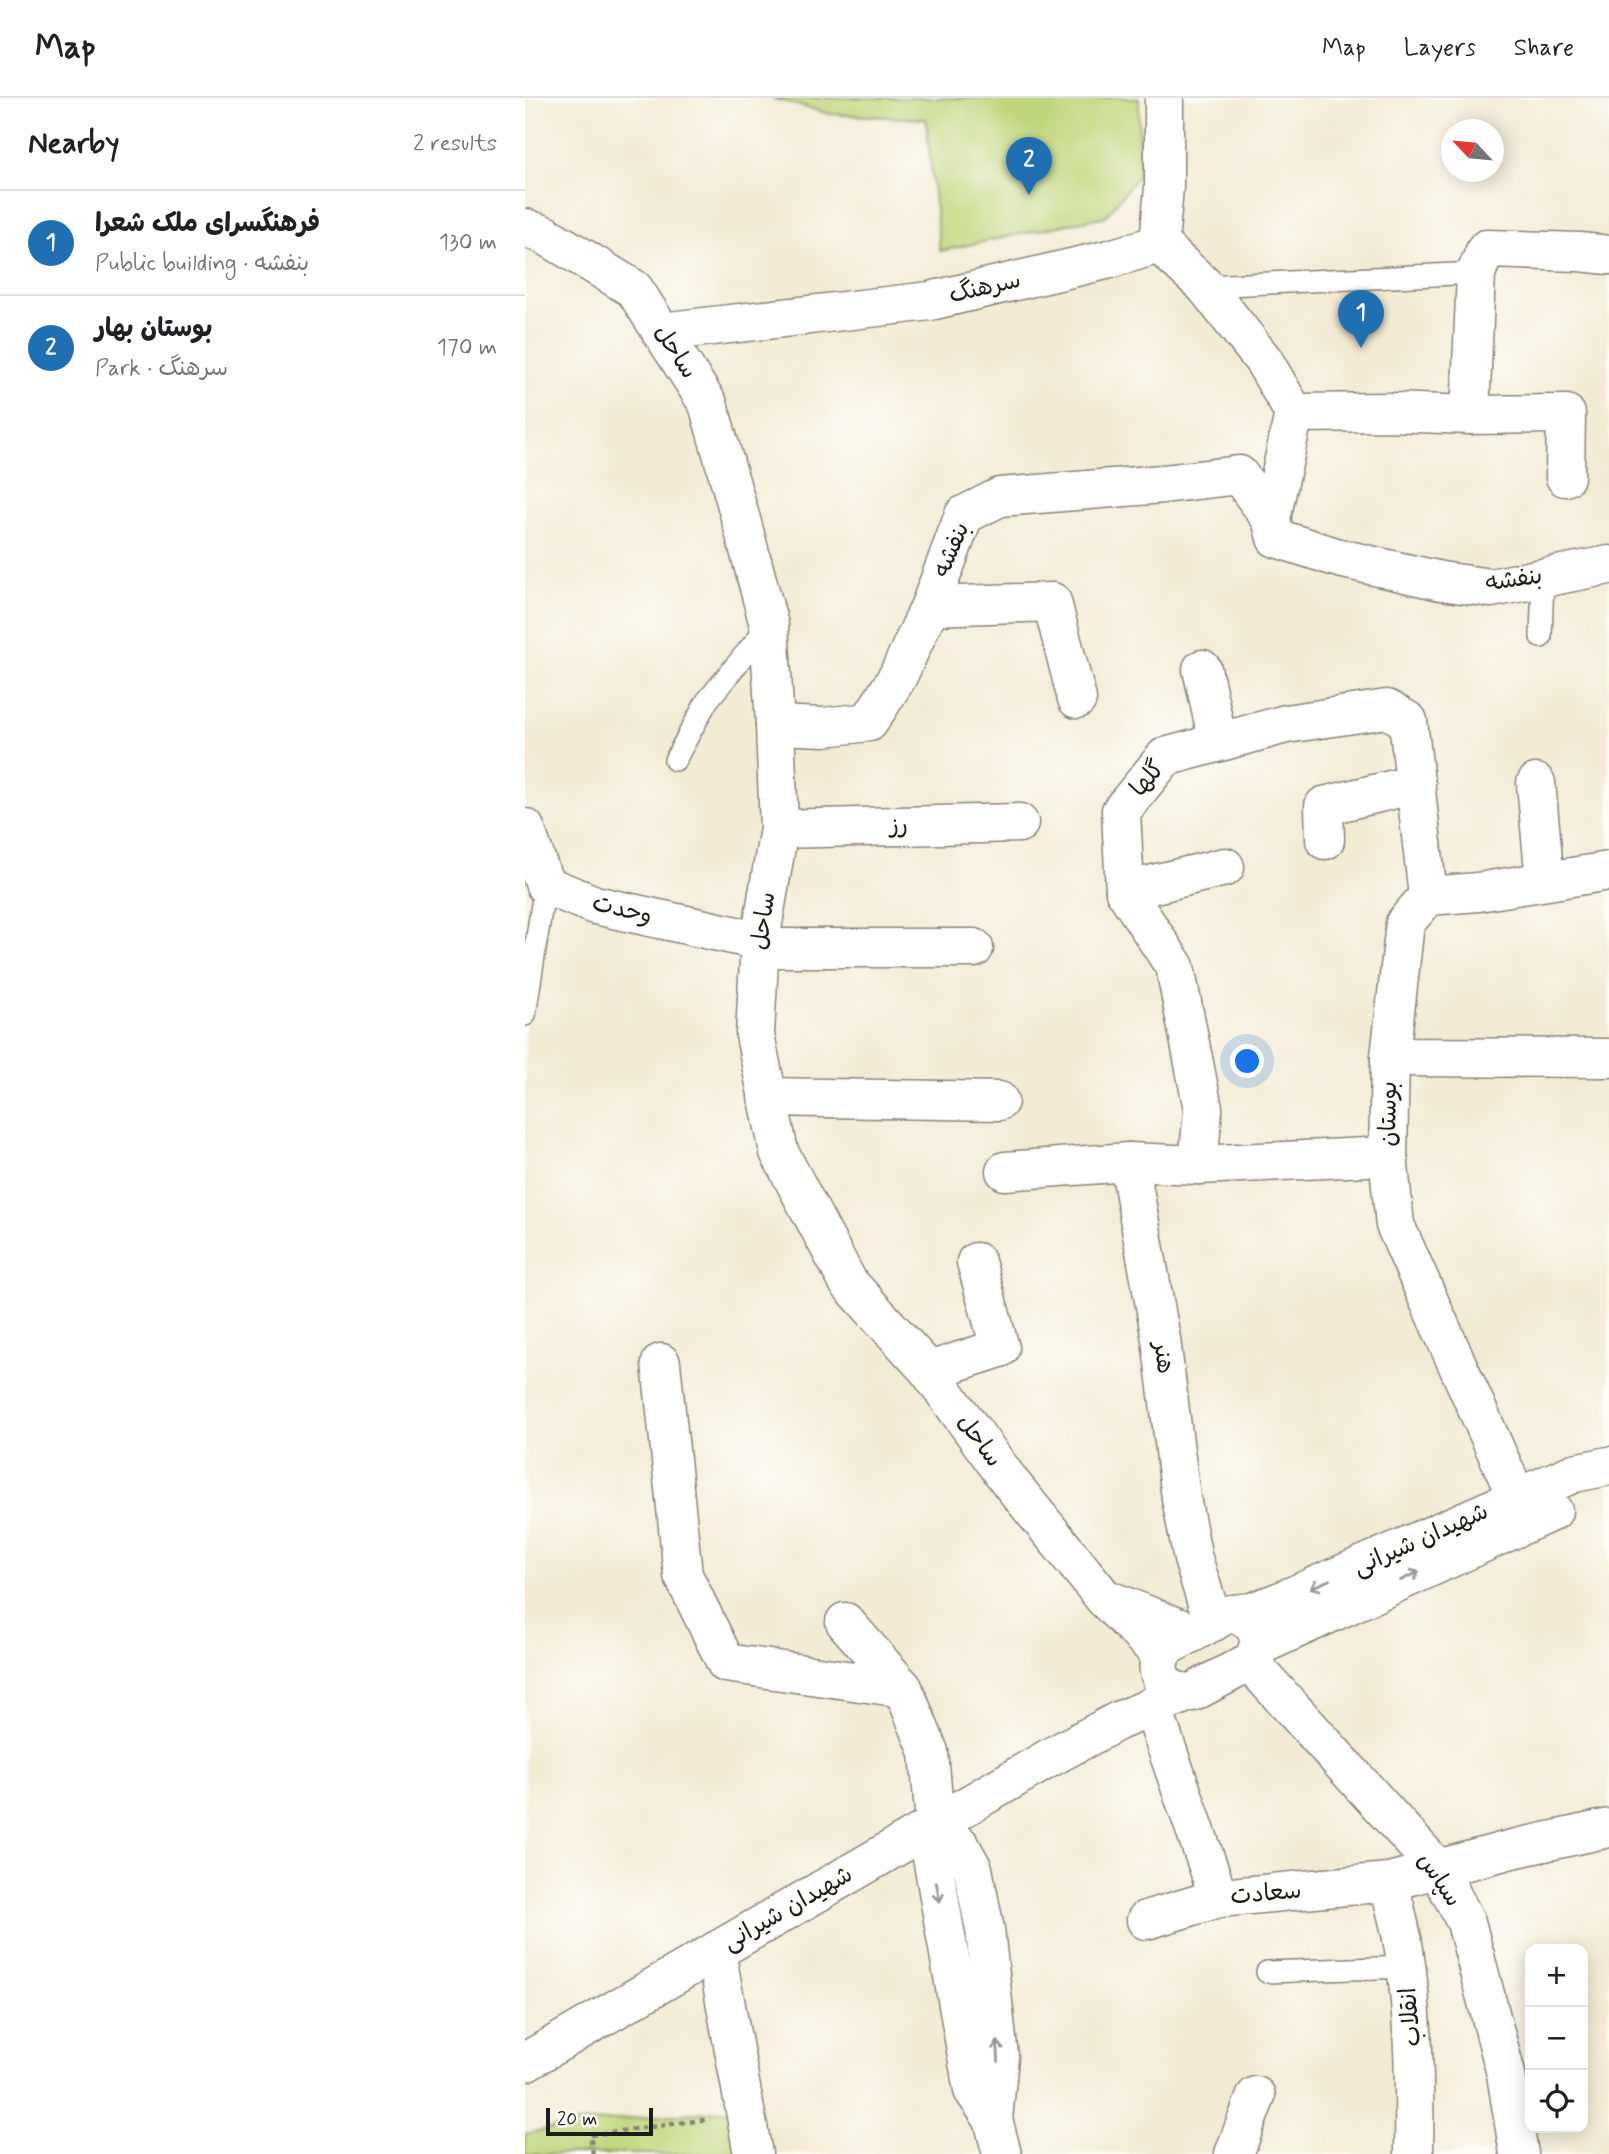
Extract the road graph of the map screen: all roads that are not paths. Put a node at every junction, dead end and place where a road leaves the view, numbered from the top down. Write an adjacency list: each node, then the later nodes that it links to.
1 (1164, 98): 3 (street)
2 (525, 228): 7 (street, ساحل)
3 (1159, 244): 6 (street); 7 (street, سرهنگ)
4 (1609, 255): 5 (street)
5 (1476, 273): 6 (lane); 9 (street)
6 (1205, 286): 8 (street)
7 (661, 332): 15 (street, ساحل)
8 (1294, 413): 9 (street); 11 (street)
9 (1470, 415): 10 (street)
10 (1565, 477)
11 (1271, 519): 13 (street, بنفشه); 14 (street, بنفشه)
12 (1609, 565): 13 (street, بنفشه)
13 (1543, 577): 16 (lane)
14 (930, 606): 18 (street); 19 (street, بنفشه)
15 (769, 625): 19 (street, ساحل); 21 (lane)
16 (1541, 637)
17 (1202, 669): 20 (street)
18 (1077, 699)
19 (775, 725): 26 (street, ساحل)
20 (1218, 742): 23 (street, گلها); 32 (street, گلها)
21 (675, 760)
22 (1536, 783): 30 (street)
23 (1416, 784): 27 (street); 33 (street, گلها)
24 (1019, 823): 26 (street, رز)
25 (525, 828): 31 (street)
26 (779, 830): 34 (street, ساحل)
27 (1325, 840)
28 (1225, 866): 32 (street)
29 (1609, 871): 30 (street)
30 (1545, 881): 33 (street)
31 (545, 885): 34 (street, وحدت); 36 (lane)
32 (1125, 891): 43 (street)
33 (1428, 897): 37 (street, بوستان)
34 (759, 944): 35 (street, وحدت); 39 (street, ساحل)
35 (974, 948)
36 (525, 1015)
37 (1391, 1057): 38 (street); 41 (street, بوستان)
38 (1609, 1058)
39 (767, 1097): 40 (street); 47 (street, ساحل)
40 (999, 1101)
41 (1388, 1156): 43 (street); 50 (street, بوستان)
42 (1129, 1162): 43 (street); 44 (street); 53 (street, هنر)
43 (1198, 1165)
44 (1005, 1171)
45 (976, 1262): 47 (street)
46 (661, 1363): 56 (street)
47 (929, 1371): 51 (street, ساحل)
48 (1609, 1466): 50 (street, شهیدان شیرانی)
49 (1609, 1480): 54 (street, شهیدان شیرانی, one-way to 49)
50 (1517, 1498): 53 (street, شهیدان شیرانی, one-way to 53)
51 (1104, 1598): 53 (street); 55 (street, ساحل)
52 (845, 1622): 56 (street)
53 (1213, 1623): 54 (street, سپاس); 55 (street, شهیدان شیرانی)
54 (1255, 1654): 57 (street, شهیدان شیرانی); 61 (street, سپاس)
55 (1159, 1658): 57 (street, ساحل); 58 (street, شهیدان شیرانی)
56 (903, 1688): 59 (street)
57 (1168, 1700): 58 (street, شهیدان شیرانی); 63 (street)
58 (1051, 1757): 59 (street, شهیدان شیرانی)
59 (935, 1824): 65 (street, شهیدان شیرانی); 70 (street)
60 (1609, 1828): 61 (street, سعادت)
61 (1438, 1869): 62 (street, سعادت); 74 (street, سپاس)
62 (1389, 1882): 63 (street, سعادت); 66 (street, انقلاب)
63 (1219, 1898): 64 (street, سعادت)
64 (1146, 1920)
65 (716, 1951): 68 (street, شهیدان شیرانی); 71 (street)
66 (1406, 1967): 67 (lane); 73 (street, انقلاب)
67 (1267, 1972)
68 (525, 2062)
69 (1255, 2096): 72 (street)
70 (997, 2137)
71 (753, 2154)
72 (1234, 2154)
73 (1414, 2154)
74 (1519, 2154)

